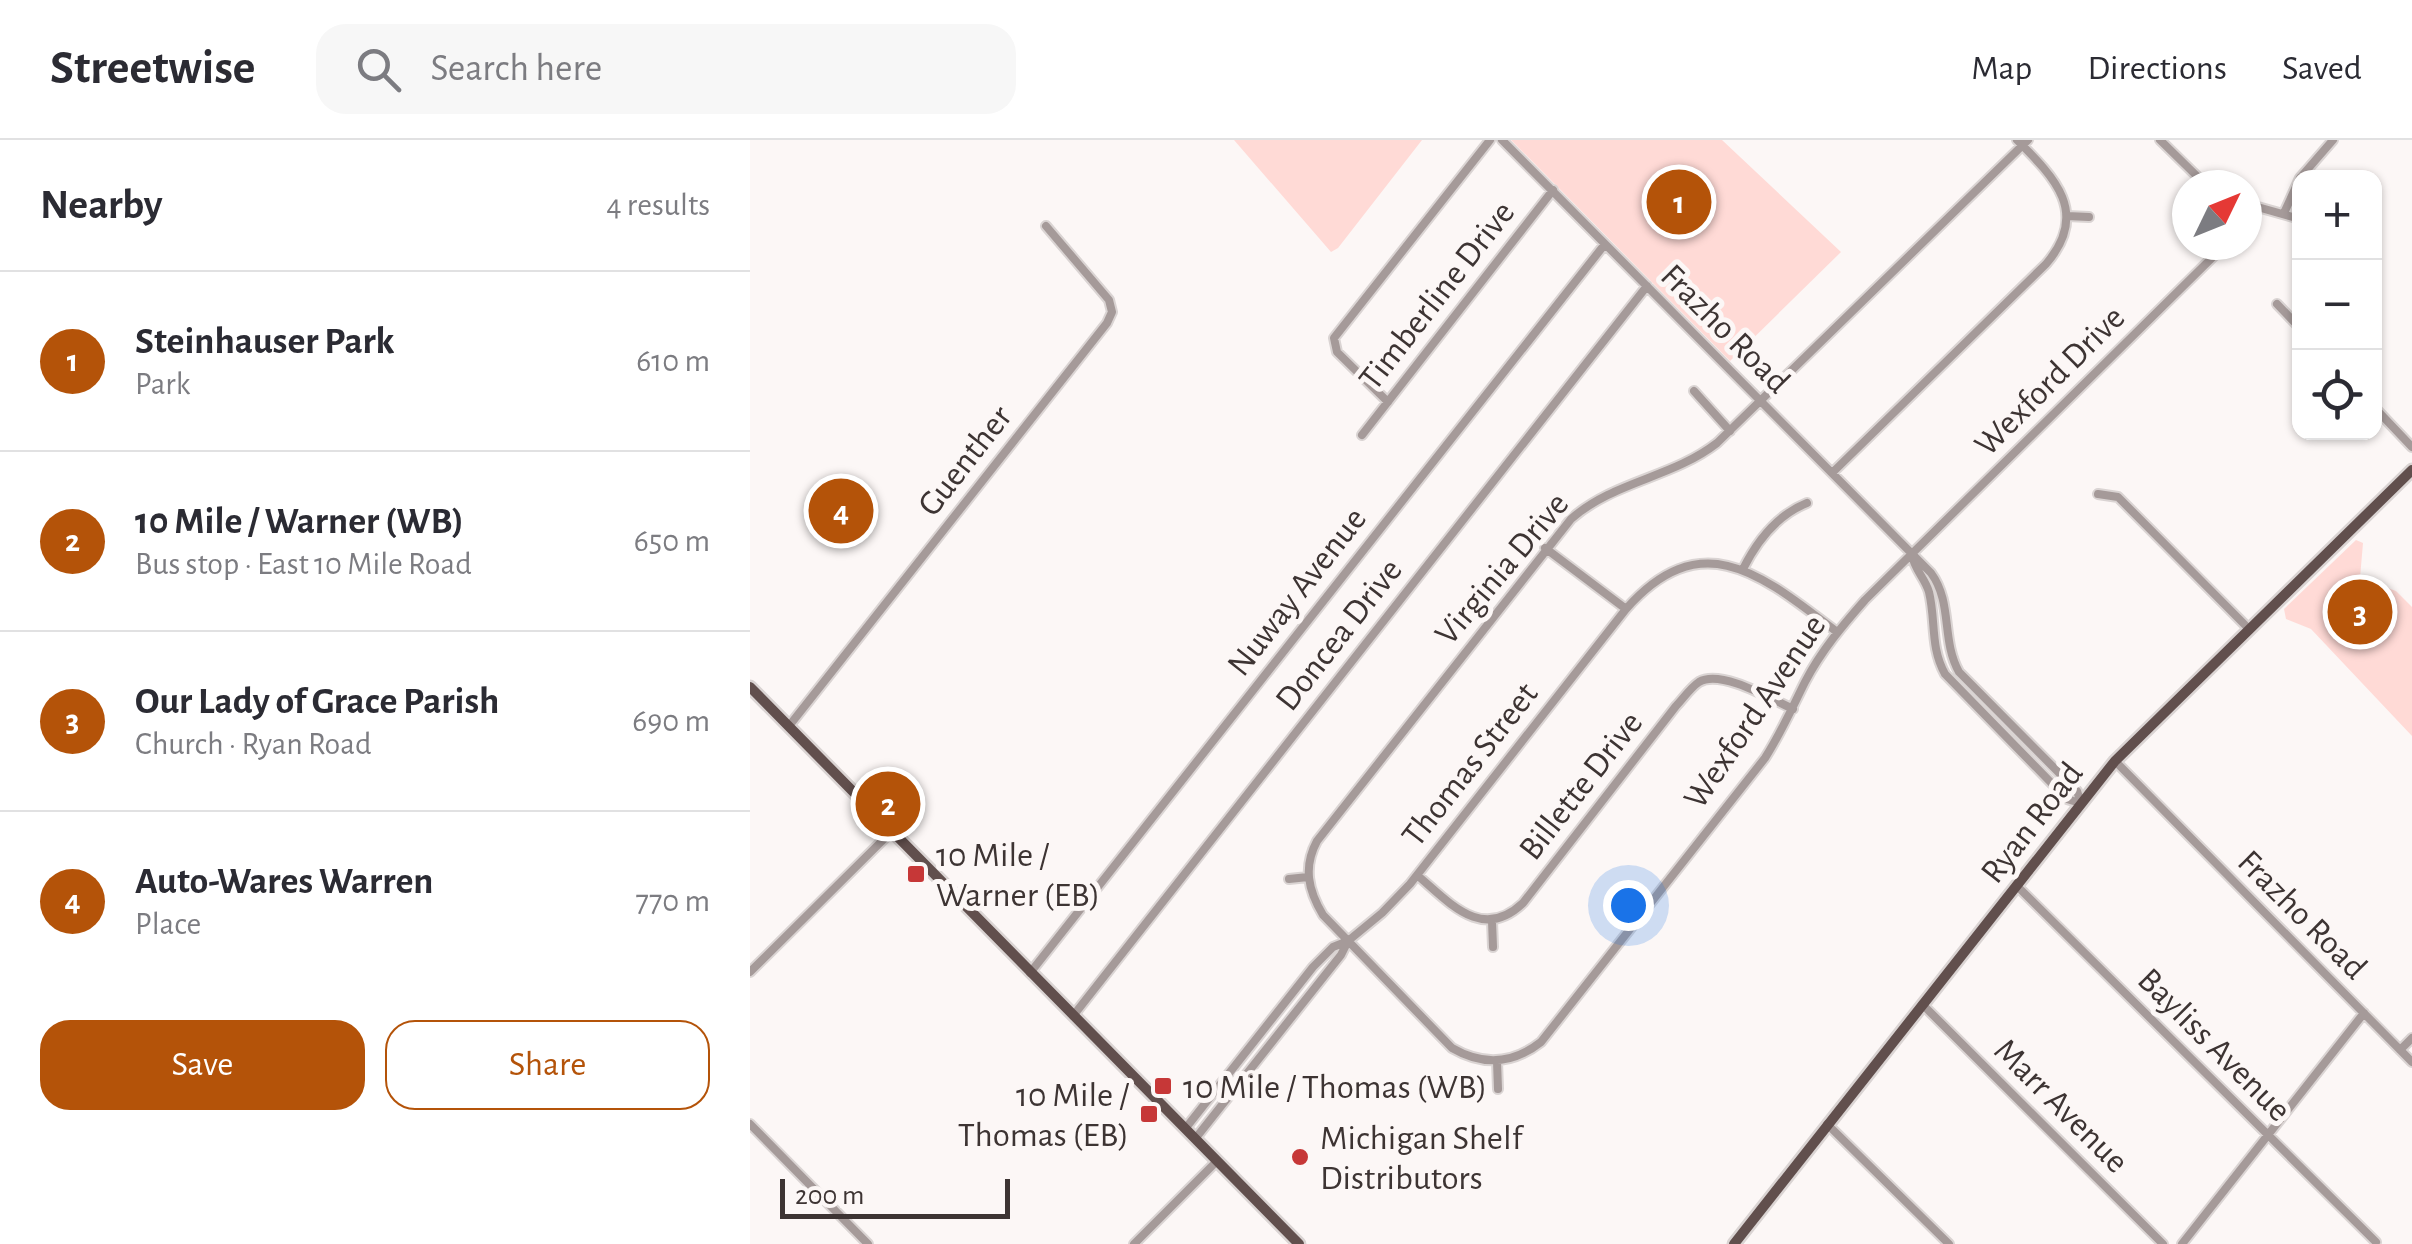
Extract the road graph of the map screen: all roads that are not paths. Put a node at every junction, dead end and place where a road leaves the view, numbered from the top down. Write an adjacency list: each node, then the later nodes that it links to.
1 (1490, 140): 22 (street)
2 (1502, 140): 8 (street, Frazho Road)
3 (2333, 140): 7 (street)
4 (2022, 142): 12 (street); 23 (street, Virginia Drive)
5 (2166, 142): 6 (street)
6 (2192, 170)
7 (2307, 170)
8 (1554, 190): 16 (street, Frazho Road); 22 (street, Timberline Drive)
9 (2292, 196): 11 (street)
10 (2262, 208): 11 (street)
11 (2284, 213): 13 (street)
12 (2067, 216): 14 (street); 29 (street)
13 (2292, 216)
14 (2089, 217)
15 (1046, 226): 40 (street, Guenther)
16 (1605, 244): 18 (street, Frazho Road); 52 (street, Nuway Avenue)
17 (2209, 260): 33 (street, Wexford Drive)
18 (1647, 286): 23 (street, Frazho Road); 55 (street, Doncea Drive)
19 (2277, 304): 20 (street)
20 (2292, 320)
21 (1694, 391): 25 (street)
22 (1388, 402): 26 (street, Timberline Drive)
23 (1759, 402): 25 (street, Virginia Drive); 29 (street, Frazho Road)
24 (2382, 415): 27 (street)
25 (1730, 431): 32 (street, Virginia Drive)
26 (1362, 435)
27 (2412, 446)
28 (2412, 470): 36 (main road, Ryan Road)
29 (1832, 473): 33 (street, Frazho Road)
30 (2098, 494): 36 (street)
31 (1807, 503): 34 (street)
32 (1545, 548): 35 (street); 45 (street, Virginia Drive)
33 (1912, 554): 37 (street, Wexford Avenue); 42 (street, Frazho Road); 42 (street, Frazho Road)
34 (1743, 569): 35 (street, Thomas Street); 37 (street, Thomas Street)
35 (1626, 609): 44 (street, Thomas Street)
36 (2249, 629): 41 (main road, Ryan Road)
37 (1837, 632): 39 (street, Wexford Avenue)
38 (750, 687): 40 (main road)
39 (1793, 709): 48 (street, Billette Drive); 61 (street, Wexford Avenue)
40 (789, 726): 43 (main road)
41 (2115, 760): 42 (main road, Ryan Road); 54 (street, Frazho Road)
42 (2081, 802): 47 (main road, Ryan Road)
43 (892, 831): 51 (street); 52 (main road)
44 (1416, 876): 48 (street); 49 (street, Thomas Street)
45 (1308, 877): 46 (street); 49 (street)
46 (1289, 879)
47 (2016, 885): 53 (main road, Ryan Road); 68 (street, Bayliss Avenue)
48 (1492, 921): 50 (street)
49 (1348, 941): 56 (street); 57 (street, Thomas Street); 61 (street)
50 (1492, 947)
51 (750, 972)
52 (1030, 973): 55 (main road)
53 (1922, 1004): 66 (main road, Ryan Road); 77 (street, Marr Avenue)
54 (2364, 1012): 59 (street, Frazho Road); 68 (street)
55 (1073, 1016): 67 (main road)
56 (1272, 1020): 57 (street); 60 (street)
57 (1282, 1028): 62 (street, Thomas Street)
58 (2412, 1038): 59 (street)
59 (2400, 1050): 63 (street, Frazho Road)
60 (1244, 1054): 62 (street); 67 (street)
61 (1497, 1061): 64 (street)
62 (1257, 1062): 69 (street, Thomas Street)
63 (2412, 1062)
64 (1498, 1089)
65 (750, 1124): 72 (street)
66 (1827, 1124): 75 (main road, Ryan Road); 76 (street)
67 (1185, 1129): 69 (main road)
68 (2267, 1134): 71 (street, Bayliss Avenue); 78 (street)
69 (1195, 1139): 70 (main road)
70 (1217, 1161): 73 (street); 74 (main road)
71 (2376, 1242)
72 (868, 1244)
73 (1134, 1244)
74 (1299, 1244)
75 (1734, 1244)
76 (1949, 1244)
77 (2163, 1244)
78 (2182, 1244)

